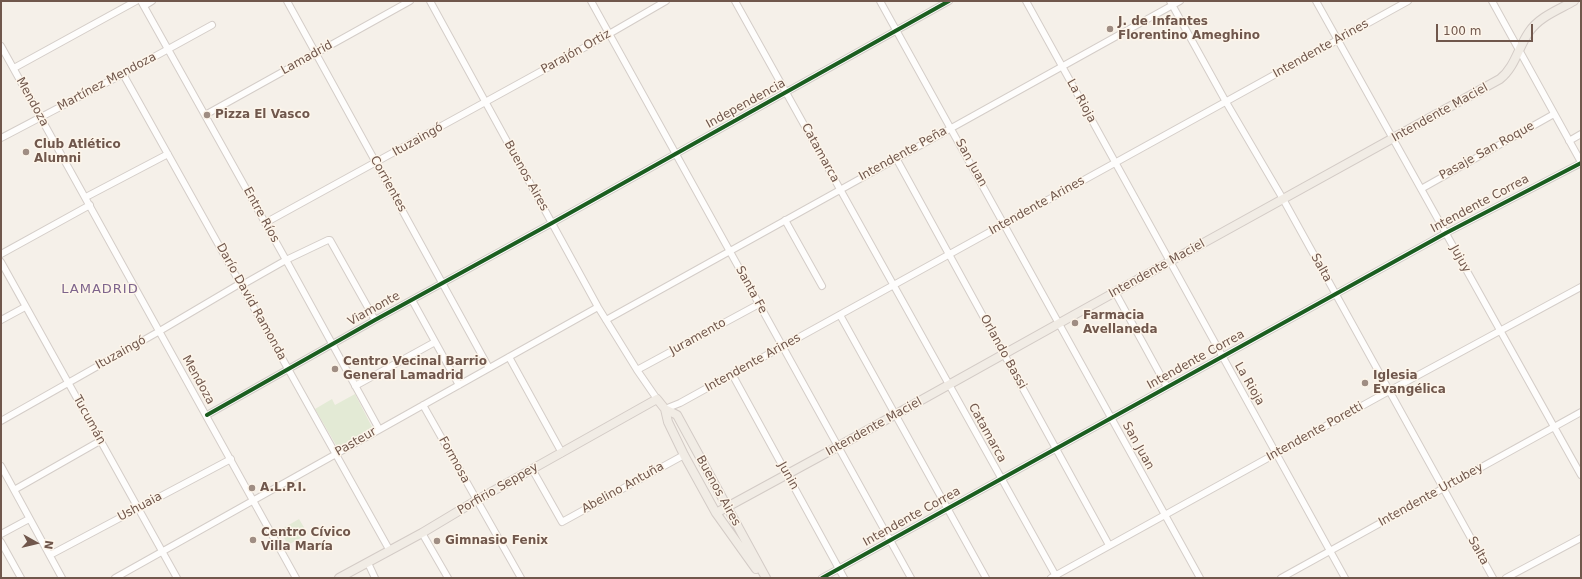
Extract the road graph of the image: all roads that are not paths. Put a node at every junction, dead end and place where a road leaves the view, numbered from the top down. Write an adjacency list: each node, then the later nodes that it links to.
1 (136, 1): 28 (street)
2 (152, 1): 17 (street)
3 (287, 1): 26 (street, Corrientes)
4 (410, 1): 26 (street, Lamadrid)
5 (430, 1): 31 (street, Buenos Aires)
6 (591, 1): 21 (street, Santa Fe)
7 (666, 1): 21 (street, Parajón Ortiz)
8 (735, 1): 30 (street, Catamarca)
9 (880, 1): 20 (street, San Juan)
10 (949, 1): 20 (street, Independencia)
11 (1026, 1): 27 (street, La Rioja)
12 (1180, 1): 18 (street, Intendente Peña)
13 (1316, 1): 22 (street, Jujuy)
14 (1408, 1): 22 (street, Intendente Arines)
15 (1492, 1): 25 (street)
16 (1574, 1): 25 (main road, Intendente Maciel)
17 (142, 3): 24 (street, Entre Ríos)
18 (1171, 3): 27 (street, Intendente Peña); 32 (street, Salta)
19 (212, 24): 24 (street, Martínez Mendoza)
20 (896, 30): 30 (street, Independencia); 36 (street, San Juan)
21 (609, 34): 31 (street, Parajón Ortiz); 42 (street, Santa Fe)
22 (1337, 41): 32 (street, Intendente Arines); 39 (street, Jujuy)
23 (1, 46): 28 (street, Mendoza)
24 (168, 49): 29 (street, Martínez Mendoza); 34 (street, Entre Ríos)
25 (1519, 51): 33 (street); 39 (main road, Intendente Maciel)
26 (316, 53): 34 (street, Lamadrid); 45 (street, Corrientes)
27 (1062, 66): 36 (street, Intendente Peña); 46 (street, La Rioja)
28 (14, 68): 35 (street, Mendoza)
29 (123, 74): 35 (street, Martínez Mendoza); 41 (street, Darío David Ramonda)
30 (786, 93): 42 (street, Independencia); 48 (street, Catamarca)
31 (486, 102): 45 (street, Ituzaingó); 54 (street, Buenos Aires)
32 (1226, 102): 46 (street, Intendente Arines); 50 (street, Salta)
33 (1554, 114): 40 (street); 47 (street, Pasaje San Roque)
34 (205, 115): 53 (street, Entre Ríos)
35 (41, 117): 38 (street, Martínez Mendoza); 49 (street, Mendoza)
36 (951, 128): 43 (street, Intendente Peña); 55 (street, San Juan)
37 (1581, 134): 40 (street)
38 (1, 138)
39 (1393, 139): 47 (street, Jujuy); 50 (main road, Intendente Maciel)
40 (1569, 141): 44 (street)
41 (168, 154): 49 (street); 64 (street, Darío David Ramonda)
42 (676, 154): 54 (street, Independencia); 57 (street, Santa Fe)
43 (896, 158): 48 (street, Intendente Peña); 59 (street, Orlando Bassi)
44 (1581, 162): 56 (street, Intendente Correa)
45 (376, 163): 53 (street, Ituzaingó); 63 (street, Corrientes)
46 (1115, 163): 55 (street, Intendente Arines); 62 (street, La Rioja)
47 (1421, 189): 56 (street, Jujuy)
48 (840, 190): 52 (street, Intendente Peña); 65 (street, Catamarca)
49 (86, 197): 51 (street, Mendoza)
50 (1283, 199): 62 (main road, Intendente Maciel); 69 (street, Salta)
51 (90, 205): 58 (street); 80 (street, Mendoza)
52 (785, 220): 57 (street, Intendente Peña); 66 (street)
53 (265, 223): 60 (street, Entre Ríos)
54 (552, 223): 63 (street, Viamonte); 73 (street, Buenos Aires)
55 (1004, 224): 59 (street, Intendente Arines); 78 (street, San Juan)
56 (1446, 233): 69 (street, Intendente Correa); 79 (street, Jujuy)
57 (730, 250): 71 (street, Santa Fe); 77 (street, Intendente Peña)
58 (1, 254)
59 (949, 254): 65 (street, Intendente Arines); 84 (street, Orlando Bassi)
60 (286, 260): 64 (street, Ituzaingó); 76 (street, Ituzaingó); 82 (street, Entre Ríos)
61 (1, 262): 72 (street, Tucumán)
62 (1169, 262): 68 (main road, Intendente Maciel); 86 (street, La Rioja)
63 (442, 283): 70 (street, Viamonte); 87 (street, Corrientes)
64 (241, 284): 80 (street, Ituzaingó); 88 (street, Darío David Ramonda)
65 (893, 285): 74 (street, Intendente Arines); 93 (street, Catamarca)
66 (822, 286)
67 (1581, 287): 79 (street, Intendente Poretti)
68 (1115, 292): 78 (main road, Intendente Maciel); 95 (street)
69 (1336, 294): 86 (street, Intendente Correa); 96 (street, Salta)
70 (412, 300): 76 (street, Viamonte); 81 (street)
71 (759, 304): 83 (street, Santa Fe); 89 (street, Juramento)
72 (25, 307): 75 (street); 91 (street, Tucumán)
73 (598, 307): 77 (street, Buenos Aires); 85 (street, Pasteur)
74 (840, 315): 83 (street, Intendente Arines); 101 (street)
75 (1, 320)
76 (375, 320): 82 (street, Viamonte)
77 (606, 320): 89 (street, Buenos Aires)
78 (1060, 324): 84 (main road, Intendente Maciel); 103 (street, San Juan)
79 (1500, 330): 96 (street, Intendente Poretti); 105 (street, Jujuy)
80 (160, 332): 91 (street, Ituzaingó); 102 (street, Mendoza)
81 (435, 342): 92 (street); 94 (street)
82 (332, 344): 88 (street, Viamonte); 94 (street, Entre Ríos)
83 (783, 346): 90 (street, Intendente Arines); 108 (street, Santa Fe)
84 (1004, 355): 93 (main road, Intendente Maciel); 109 (street, Orlando Bassi)
85 (509, 357): 87 (street, Pasteur); 110 (street)
86 (1222, 357): 95 (street, Intendente Correa); 111 (street, La Rioja)
87 (489, 368): 92 (street, Pasteur)
88 (288, 370): 102 (street, Viamonte); 112 (street, Darío David Ramonda)
89 (637, 370): 97 (street, Buenos Aires)
90 (732, 374): 99 (street, Intendente Arines); 117 (street, Junin)
91 (68, 383): 104 (street, Ituzaingó); 107 (street, Tucumán)
92 (459, 385): 98 (street, Pasteur)
93 (949, 385): 101 (main road, Intendente Maciel); 119 (street, Catamarca)
94 (355, 386): 106 (street, Entre Ríos)
95 (1167, 387): 103 (street, Intendente Correa)
96 (1389, 391): 111 (street, Intendente Poretti); 120 (street, Salta)
97 (657, 399): 99 (main road, Buenos Aires); 110 (main road, Porfirio Seppey)
98 (423, 405): 106 (street, Pasteur); 122 (street, Formosa)
99 (665, 409): 113 (main road, Buenos Aires); 124 (main road, Buenos Aires)
100 (1581, 412): 105 (street, Intendente Urtubey)
101 (896, 414): 108 (main road, Intendente Maciel); 126 (street)
102 (207, 415): 114 (street, Mendoza)
103 (1111, 418): 109 (street, Intendente Correa); 128 (street, San Juan)
104 (1, 421)
105 (1554, 427): 118 (street, Jujuy); 120 (street, Intendente Urtubey)
106 (379, 430): 112 (street, Pasteur)
107 (100, 441): 121 (street); 125 (street, Tucumán)
108 (839, 446): 117 (main road, Intendente Maciel); 133 (street, Santa Fe)
109 (1056, 449): 119 (street, Intendente Correa); 135 (street, Orlando Bassi)
110 (562, 452): 116 (main road, Porfirio Seppey)
111 (1277, 454): 128 (street, Intendente Poretti); 137 (street, La Rioja)
112 (335, 455): 123 (street, Pasteur); 136 (street, Darío David Ramonda)
113 (684, 455): 116 (street, Abelino Antuña); 127 (main road, Buenos Aires)
114 (231, 459): 123 (street, Mendoza); 125 (street, Ushuaia)
115 (1, 466): 121 (street)
116 (532, 469): 122 (main road, Porfirio Seppey)
117 (787, 474): 124 (main road, Intendente Maciel); 141 (street, Junin)
118 (1581, 475)
119 (1001, 479): 126 (street, Intendente Correa); 142 (street, Catamarca)
120 (1444, 488): 137 (street, Intendente Urtubey); 161 (street, Salta)
121 (14, 490): 129 (street)
122 (477, 500): 130 (main road, Porfirio Seppey); 151 (street, Formosa)
123 (254, 501): 138 (street, Pasteur); 147 (street, Mendoza)
124 (727, 507): 127 (main road, Intendente Maciel); 153 (main road, Buenos Aires)
125 (138, 509): 138 (street, Tucumán); 139 (street, Ushuaia)
126 (947, 509): 133 (street, Intendente Correa); 157 (street)
127 (716, 513): 152 (main road, Buenos Aires)
128 (1165, 515): 135 (street, Intendente Poretti); 158 (street, San Juan)
129 (30, 519): 131 (street); 139 (street)
130 (422, 533): 136 (main road, Porfirio Seppey); 150 (street)
131 (1, 534)
132 (1581, 538): 162 (street)
133 (890, 540): 141 (street, Intendente Correa); 156 (street, Santa Fe)
134 (1, 542): 143 (street)
135 (1109, 545): 142 (street, Intendente Poretti)
136 (390, 551): 140 (main road, Porfirio Seppey)
137 (1330, 551): 159 (street, Intendente Urtubey); 160 (street, La Rioja)
138 (162, 552): 145 (street, Pasteur); 146 (street, Tucumán)
139 (50, 556): 144 (street)
140 (368, 563): 148 (main road, Porfirio Seppey); 149 (street)
141 (839, 569): 154 (street, Intendente Correa); 155 (street, Junin)
142 (1054, 577)
143 (21, 578)
144 (62, 578)
145 (114, 578)
146 (177, 578)
147 (296, 578)
148 (339, 578)
149 (375, 578)
150 (448, 578)
151 (521, 578)
152 (762, 578)
153 (766, 578)
154 (822, 578)
155 (844, 578)
156 (911, 578)
157 (986, 578)
158 (1200, 578)
159 (1281, 578)
160 (1345, 578)
161 (1493, 578)
162 (1506, 578)

